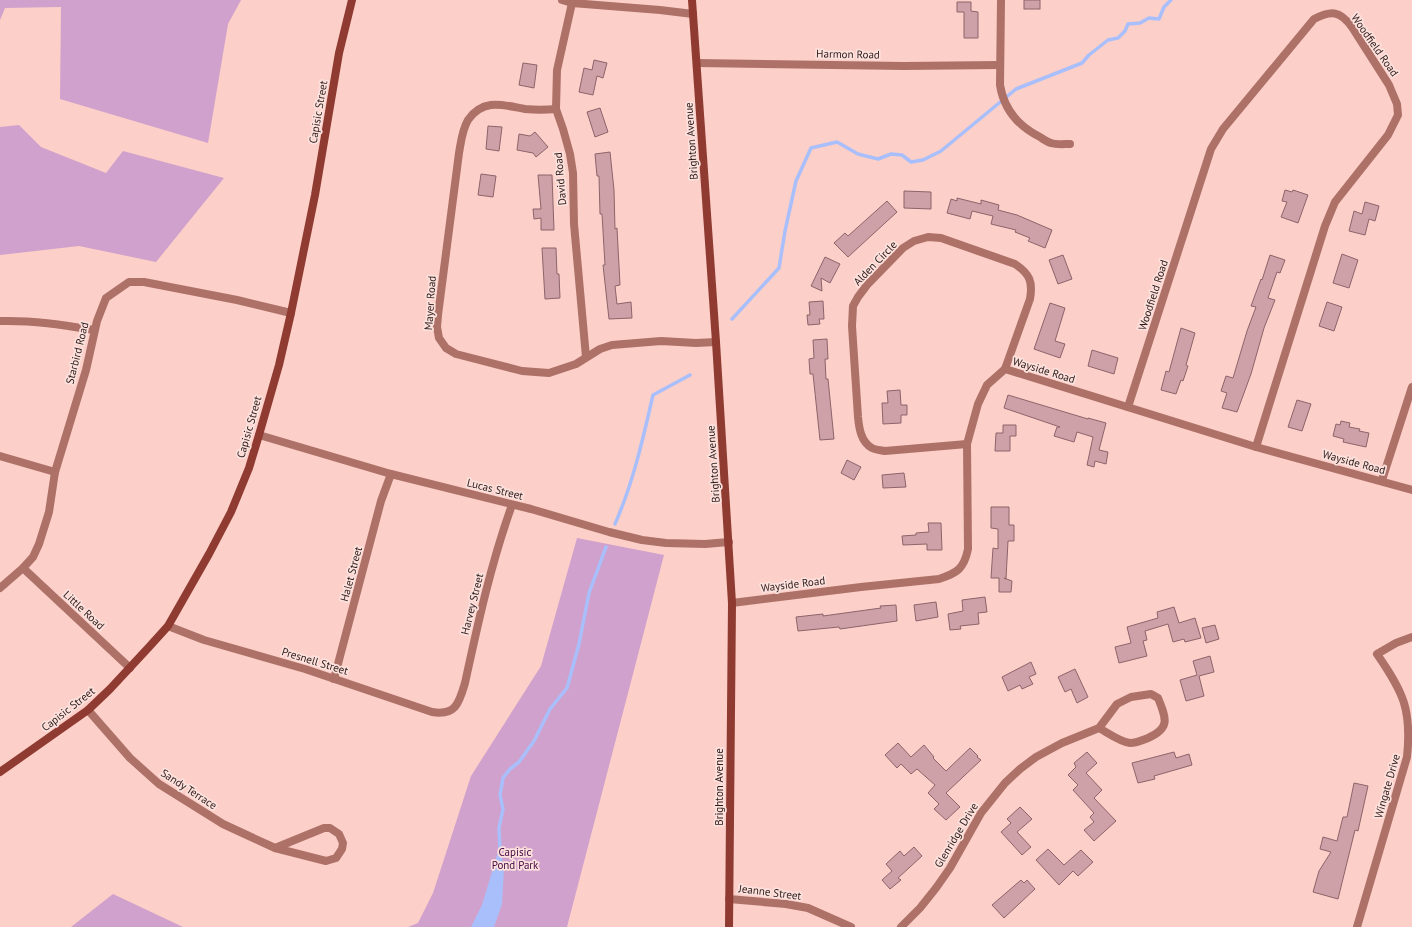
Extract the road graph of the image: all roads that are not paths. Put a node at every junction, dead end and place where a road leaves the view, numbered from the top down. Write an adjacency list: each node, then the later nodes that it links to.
1 (352, 0): 11 (main road, Capisic Street)
2 (562, 0): 5 (street)
3 (692, 0): 6 (main road, Brighton Avenue)
4 (1001, 0): 8 (street)
5 (572, 3): 6 (street); 9 (street, David Road)
6 (693, 14): 7 (main road, Brighton Avenue)
7 (697, 63): 8 (street, Harmon Road); 14 (main road, Brighton Avenue)
8 (999, 65): 10 (street)
9 (556, 109): 15 (street, David Road); 15 (street, Mayer Road)
10 (1070, 144)
11 (291, 313): 13 (street, Starbird Road); 19 (main road, Capisic Street)
12 (0, 321): 13 (street)
13 (94, 330): 23 (street, Starbird Road)
14 (716, 342): 15 (street, Mayer Road); 28 (main road, Brighton Avenue)
15 (586, 357)
16 (1005, 369): 18 (street, Wayside Road); 20 (street, Wayside Road); 20 (street, Alden Circle)
17 (1412, 388): 25 (street)
18 (1128, 407): 21 (street, Wayside Road); 21 (street, Woodfield Road)
19 (259, 435): 24 (street, Lucas Street); 32 (main road, Capisic Street)
20 (967, 444): 31 (street, Wayside Road)
21 (1256, 447): 25 (street, Wayside Road)
22 (0, 456): 23 (street)
23 (55, 472): 29 (street, Starbird Road)
24 (391, 474): 27 (street, Lucas Street); 35 (street, Halet Street)
25 (1382, 480): 26 (street, Wayside Road)
26 (1412, 490)
27 (512, 505): 28 (street, Lucas Street); 36 (street, Harvey Street)
28 (729, 542): 31 (main road, Brighton Avenue)
29 (23, 568): 30 (street, Starbird Road); 34 (street, Little Road)
30 (0, 588)
31 (732, 603): 41 (main road, Brighton Avenue)
32 (168, 626): 34 (main road, Capisic Street); 35 (street, Presnell Street)
33 (1412, 637): 45 (street, Wingate Drive)
34 (130, 668): 37 (main road, Capisic Street)
35 (334, 679): 36 (street, Presnell Street)
36 (455, 708)
37 (88, 710): 39 (main road, Capisic Street); 40 (street, Sandy Terrace)
38 (1099, 728): 38 (street); 44 (street, Glenridge Drive)
39 (0, 772)
40 (276, 848): 40 (street, Sandy Terrace)
41 (729, 899): 42 (main road, Brighton Avenue); 43 (street, Jeanne Street)
42 (729, 927)
43 (851, 927)
44 (902, 927)
45 (1357, 927)

